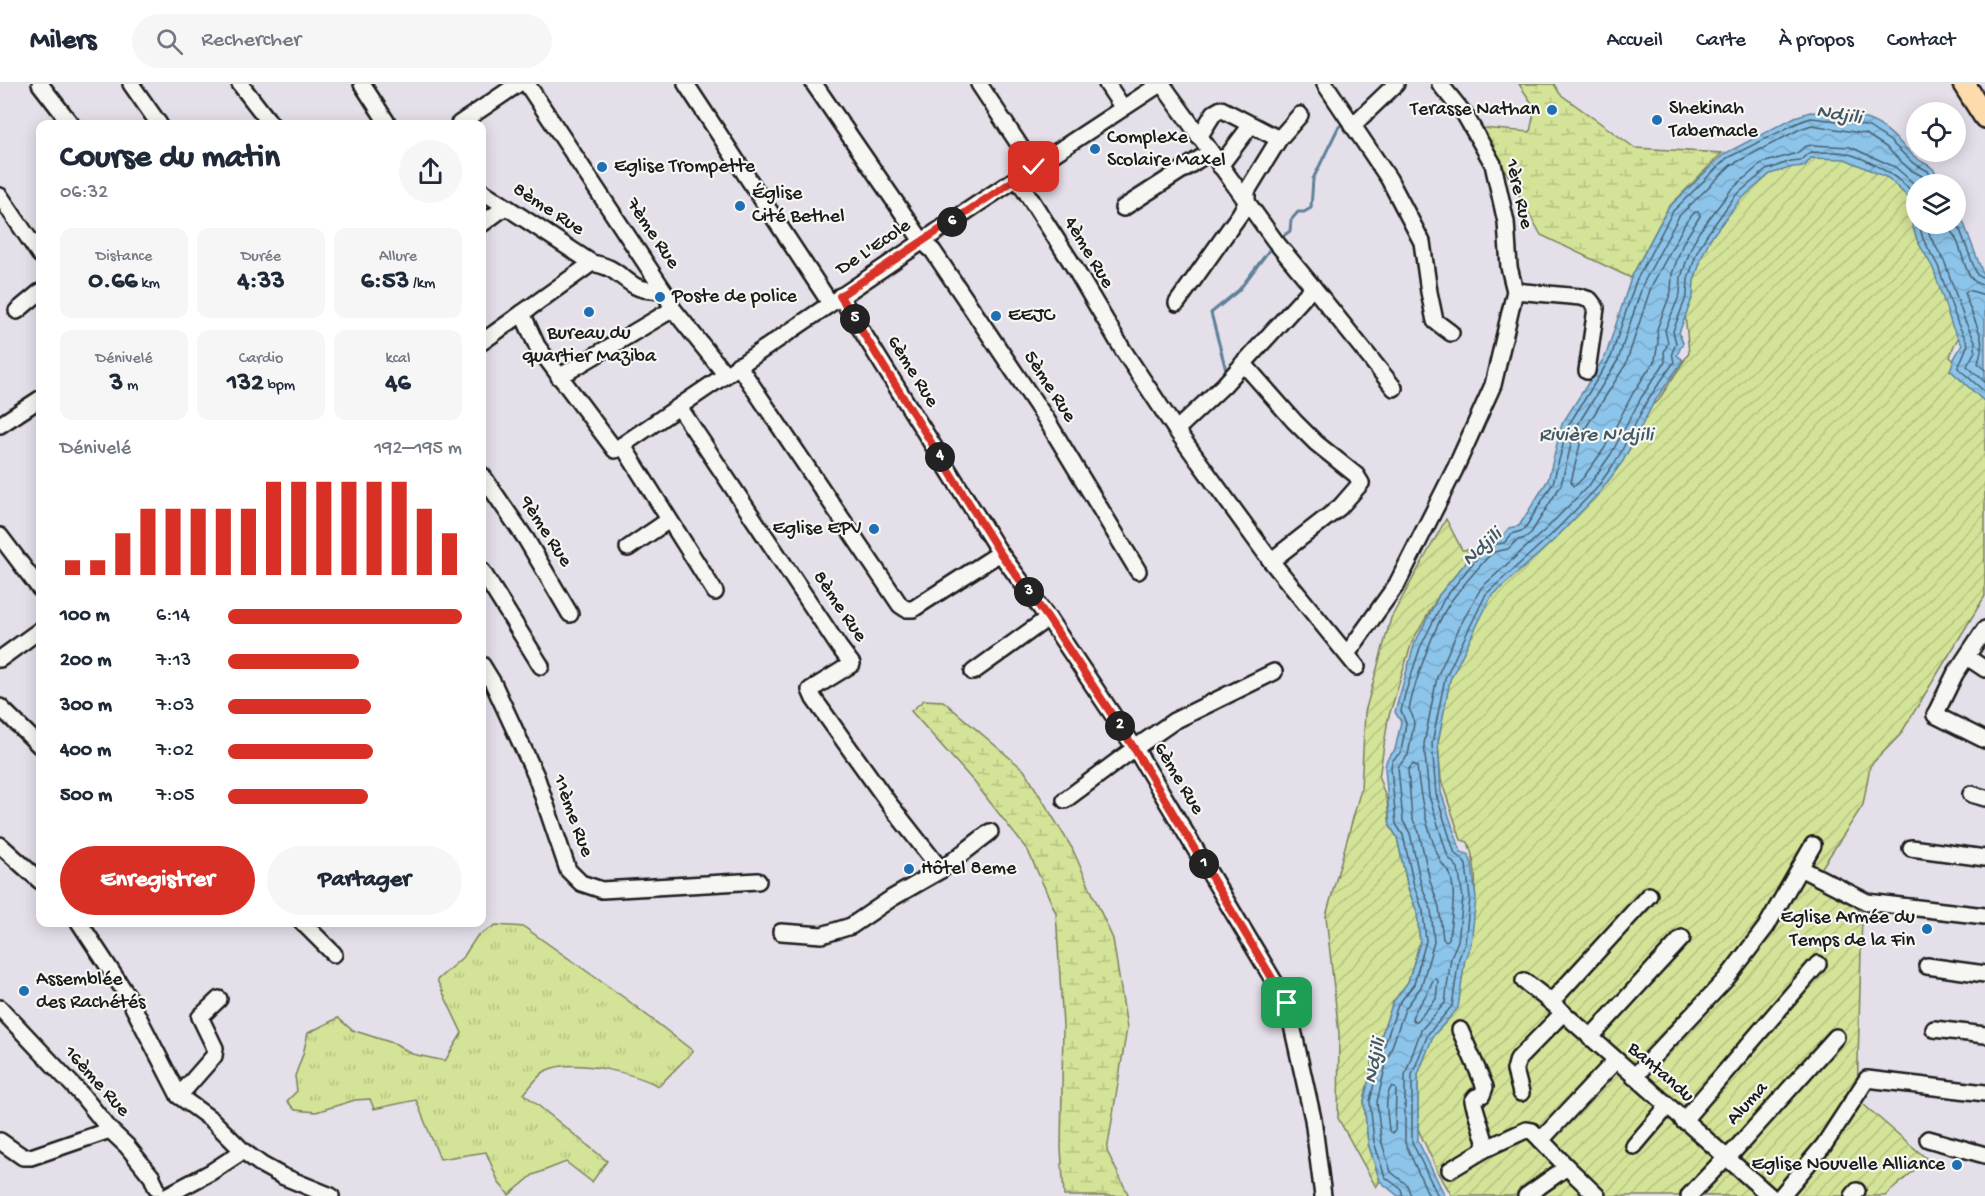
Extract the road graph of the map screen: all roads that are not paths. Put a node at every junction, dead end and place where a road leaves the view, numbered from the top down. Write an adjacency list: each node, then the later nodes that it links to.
1 (40, 84): 20 (street)
2 (130, 84): 21 (street)
3 (240, 84): 22 (street)
4 (362, 84): 23 (street)
5 (518, 84): 16 (street)
6 (526, 84): 43 (street, 7ème Rue)
7 (686, 84): 46 (street, 6ème Rue)
8 (814, 84): 39 (street, 5ème Rue)
9 (979, 84): 31 (street)
10 (1107, 84): 17 (street)
11 (1161, 84): 17 (street, De L'Ecole); 27 (street)
12 (1325, 84): 25 (street)
13 (1396, 84): 25 (street)
14 (1440, 84): 44 (street, 1ère Rue)
15 (1965, 84): 19 (highway)
16 (498, 90): 24 (street)
17 (1123, 108): 31 (street, De L'Ecole)
18 (1300, 115): 28 (street)
19 (1985, 117)
20 (68, 120)
21 (156, 120)
22 (268, 120)
23 (385, 120)
24 (464, 120)
25 (1348, 121): 51 (street)
26 (1251, 125): 27 (street); 28 (street); 30 (street)
27 (1199, 137): 29 (street)
28 (1279, 139): 35 (street)
29 (1210, 152): 30 (street); 37 (street)
30 (1220, 166): 35 (street)
31 (1034, 167): 32 (street, De L'Ecole)
32 (1017, 178): 39 (street, De L'Ecole); 62 (street, 4ème Rue)
33 (486, 193): 36 (street, 8ème Rue)
34 (0, 196): 40 (street)
35 (1247, 202): 42 (street); 47 (street)
36 (505, 207): 38 (street); 41 (street, 8ème Rue)
37 (1123, 208)
38 (486, 221)
39 (922, 241): 46 (street, De L'Ecole); 70 (street, 5ème Rue)
40 (36, 249)
41 (592, 263): 43 (street, 8ème Rue); 50 (street)
42 (1312, 287): 53 (street); 58 (street)
43 (664, 291): 48 (street, 7ème Rue)
44 (1515, 291): 55 (street); 78 (street)
45 (36, 295): 49 (street)
46 (835, 299): 54 (street, De L'Ecole); 68 (street, 6ème Rue)
47 (1177, 303)
48 (673, 309): 56 (street, 7ème Rue); 57 (street)
49 (17, 311)
50 (522, 313): 52 (street); 57 (street)
51 (1451, 333)
52 (486, 339)
53 (1243, 363): 62 (street); 69 (street)
54 (738, 365): 56 (street, De L'Ecole); 68 (street)
55 (1587, 371)
56 (726, 375): 60 (street, De L'Ecole)
57 (559, 376): 63 (street)
58 (1394, 388)
59 (36, 402): 61 (street)
60 (679, 407): 63 (street, De L'Ecole); 98 (street, 8ème Rue)
61 (0, 425)
62 (1176, 430): 69 (street, 4ème Rue)
63 (618, 448): 65 (street)
64 (486, 481): 74 (street, 9ème Rue)
65 (669, 520): 67 (street); 73 (street)
66 (0, 536): 72 (street)
67 (628, 548)
68 (1000, 553): 75 (street, 6ème Rue)
69 (1271, 561): 78 (street, 4ème Rue)
70 (1138, 571)
71 (486, 577): 81 (street)
72 (36, 584)
73 (715, 592)
74 (570, 614)
75 (1048, 618): 85 (street); 90 (street, 6ème Rue)
76 (1985, 628): 79 (street)
77 (36, 633): 80 (street)
78 (1347, 654): 82 (street, 4ème Rue)
79 (1967, 657): 83 (street); 88 (street)
80 (0, 659)
81 (541, 666)
82 (1357, 667)
83 (1985, 669)
84 (486, 672): 100 (street, 11ème Rue)
85 (973, 672)
86 (1274, 672): 90 (street)
87 (0, 707): 89 (street)
88 (1985, 740)
89 (36, 742)
90 (1134, 748): 91 (street); 141 (street, 6ème Rue)
91 (1065, 800)
92 (990, 832): 98 (street)
93 (0, 845): 99 (street)
94 (1813, 845): 97 (street)
95 (1911, 848): 96 (street)
96 (1985, 858)
97 (1800, 868): 102 (street); 122 (street)
98 (941, 870): 105 (street)
99 (36, 877)
100 (758, 880)
101 (1649, 895): 113 (street)
102 (1985, 916)
103 (82, 927): 125 (street)
104 (307, 927): 107 (street)
105 (781, 932)
106 (1682, 938): 120 (street)
107 (334, 954)
108 (1818, 964): 127 (street)
109 (1927, 966): 110 (street)
110 (1985, 974)
111 (1524, 981): 113 (street, Bantandu)
112 (219, 999): 125 (street)
113 (1551, 1002): 115 (street, Bantandu)
114 (0, 1008): 128 (street, 16ème Rue)
115 (1563, 1013): 120 (street, Bantandu); 123 (street)
116 (1934, 1029): 118 (street)
117 (1460, 1030): 133 (street)
118 (1985, 1035)
119 (1836, 1037): 136 (street, Aluma)
120 (1590, 1038): 121 (street, Bantandu)
121 (1616, 1061): 122 (street, Bantandu); 131 (street)
122 (1634, 1077): 126 (street, Bantandu)
123 (1521, 1093)
124 (1985, 1093): 146 (street)
125 (179, 1095): 134 (street)
126 (1667, 1107): 127 (street, Bantandu); 132 (street)
127 (1683, 1121): 136 (street, Bantandu)
128 (110, 1130): 130 (street); 139 (street, 16ème Rue)
129 (1928, 1139): 135 (street)
130 (0, 1141)
131 (1543, 1142): 133 (street); 137 (street)
132 (1634, 1146)
133 (1487, 1148): 138 (street)
134 (243, 1151): 139 (street); 140 (street)
135 (1985, 1155)
136 (1725, 1158): 144 (street, Aluma); 145 (street, Bantandu)
137 (1567, 1167): 142 (street); 143 (street)
138 (1450, 1170)
139 (161, 1191)
140 (331, 1196)
141 (1323, 1196)
142 (1526, 1196)
143 (1597, 1196)
144 (1689, 1196)
145 (1770, 1196)
146 (1781, 1196)

